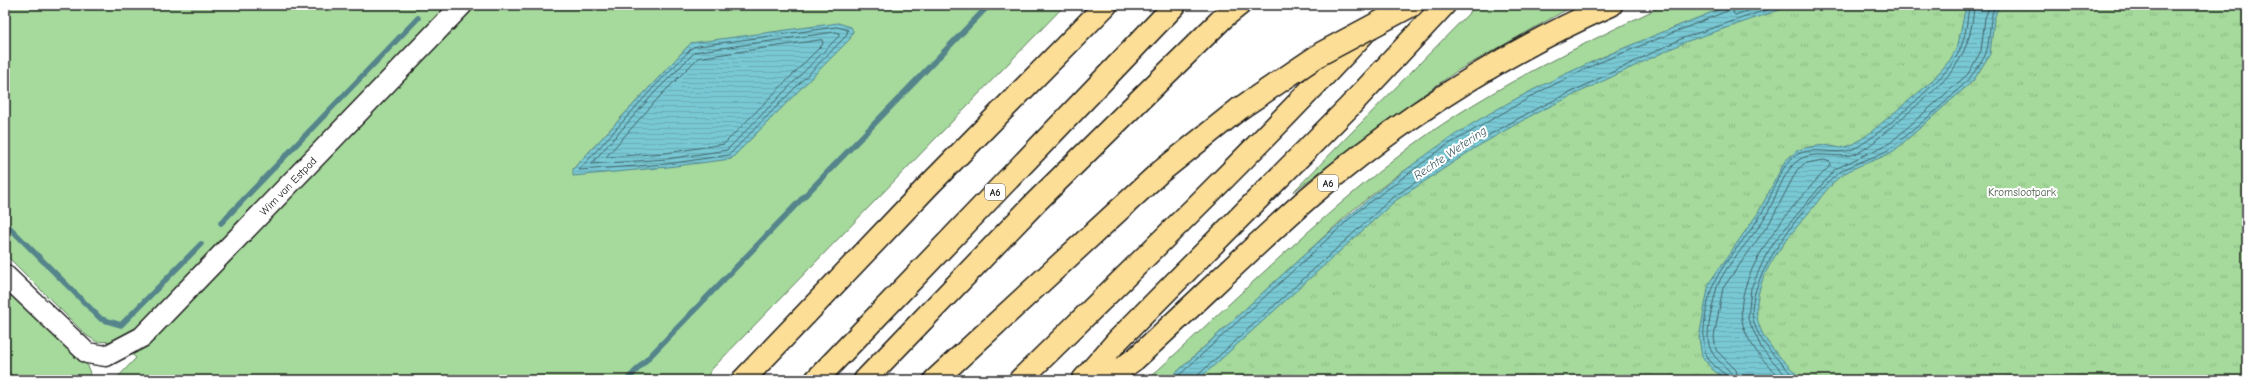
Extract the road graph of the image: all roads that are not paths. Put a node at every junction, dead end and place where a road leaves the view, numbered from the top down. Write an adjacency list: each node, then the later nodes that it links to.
1 (462, 5): 9 (street, Wim van Estpad)
2 (1106, 5): 10 (highway)
3 (1175, 5): 11 (highway, A6)
4 (1390, 5): 14 (highway)
5 (1412, 5): 13 (highway, bridge)
6 (1444, 5): 15 (highway)
7 (1611, 5): 16 (highway, A6)
8 (1232, 9): 12 (highway)
9 (5, 275)
10 (743, 380)
11 (816, 380)
12 (865, 380)
13 (935, 380)
14 (1020, 380)
15 (1083, 380)
16 (1106, 380)

